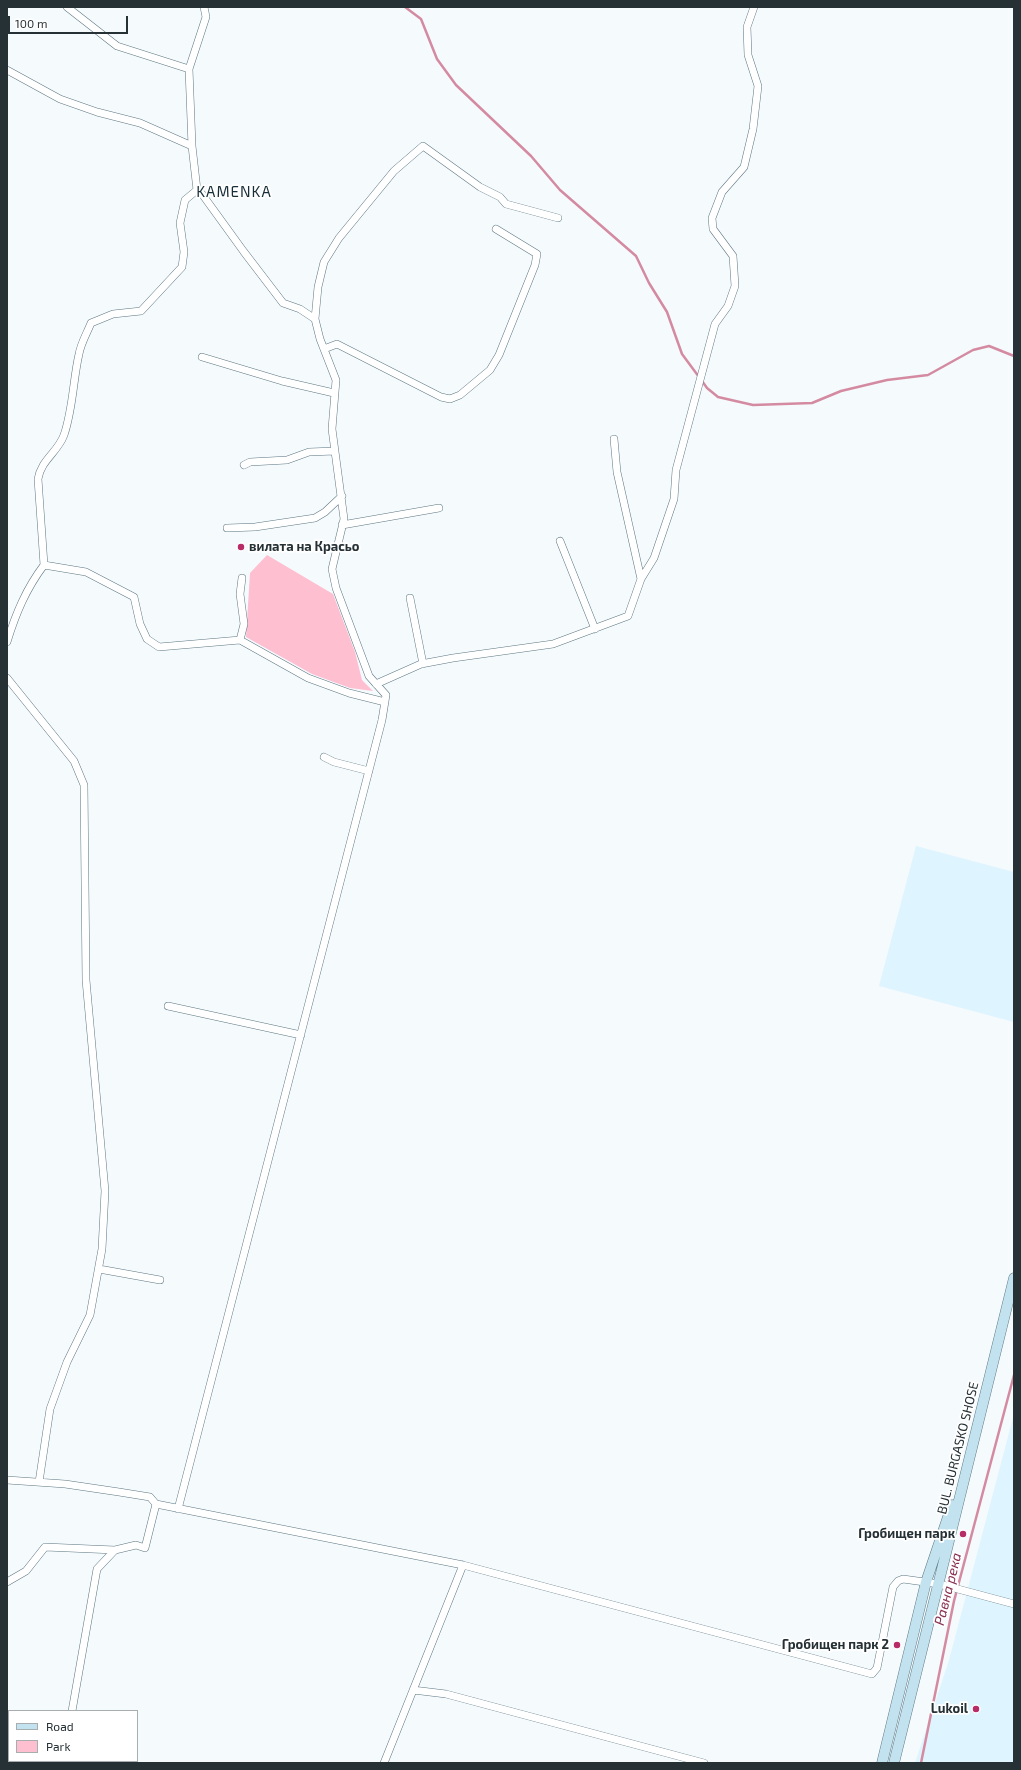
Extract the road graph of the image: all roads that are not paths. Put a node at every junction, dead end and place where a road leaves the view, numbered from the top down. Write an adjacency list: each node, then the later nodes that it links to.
1 (67, 7): 4 (street)
2 (204, 7): 4 (street)
3 (754, 7): 24 (street)
4 (188, 69): 6 (street)
5 (7, 70): 6 (street)
6 (192, 146): 7 (street)
7 (197, 190): 10 (street); 22 (street)
8 (558, 218): 10 (street)
9 (496, 229): 11 (street)
10 (315, 319): 11 (street)
11 (324, 349): 13 (street)
12 (202, 357): 13 (street)
13 (334, 393): 15 (street)
14 (614, 439): 24 (street)
15 (335, 451): 16 (street); 17 (street)
16 (244, 465)
17 (342, 496): 19 (street); 20 (street)
18 (439, 508): 19 (street)
19 (342, 525): 31 (street)
20 (227, 528)
21 (560, 541): 26 (street)
22 (44, 565): 27 (street); 28 (street)
23 (242, 578): 27 (street)
24 (641, 579): 26 (street)
25 (410, 598): 29 (street)
26 (595, 629): 29 (street)
27 (240, 640): 32 (street)
28 (7, 642)
29 (423, 664): 31 (street)
30 (7, 678): 37 (street)
31 (376, 684): 32 (street)
32 (385, 702): 34 (street)
33 (324, 757): 34 (street)
34 (370, 771): 36 (street)
35 (168, 1006): 36 (street)
36 (300, 1035): 44 (street)
37 (99, 1269): 39 (street); 42 (street)
38 (1014, 1278): 40 (main road, BUL. BURGASKO SHOSE)
39 (160, 1280)
40 (971, 1448): 48 (main road); 49 (main road, BUL. BURGASKO SHOSE)
41 (7, 1480): 42 (street)
42 (39, 1482): 43 (street)
43 (156, 1504): 44 (street); 45 (street)
44 (178, 1509): 46 (street)
45 (115, 1550): 47 (street); 52 (street)
46 (463, 1565): 48 (street); 51 (street)
47 (7, 1582)
48 (926, 1582): 49 (street); 55 (main road)
49 (944, 1585): 50 (street); 56 (main road, BUL. BURGASKO SHOSE)
50 (1014, 1604)
51 (413, 1690): 53 (street); 54 (street)
52 (72, 1710)
53 (384, 1763)
54 (704, 1763)
55 (882, 1763)
56 (894, 1763)

